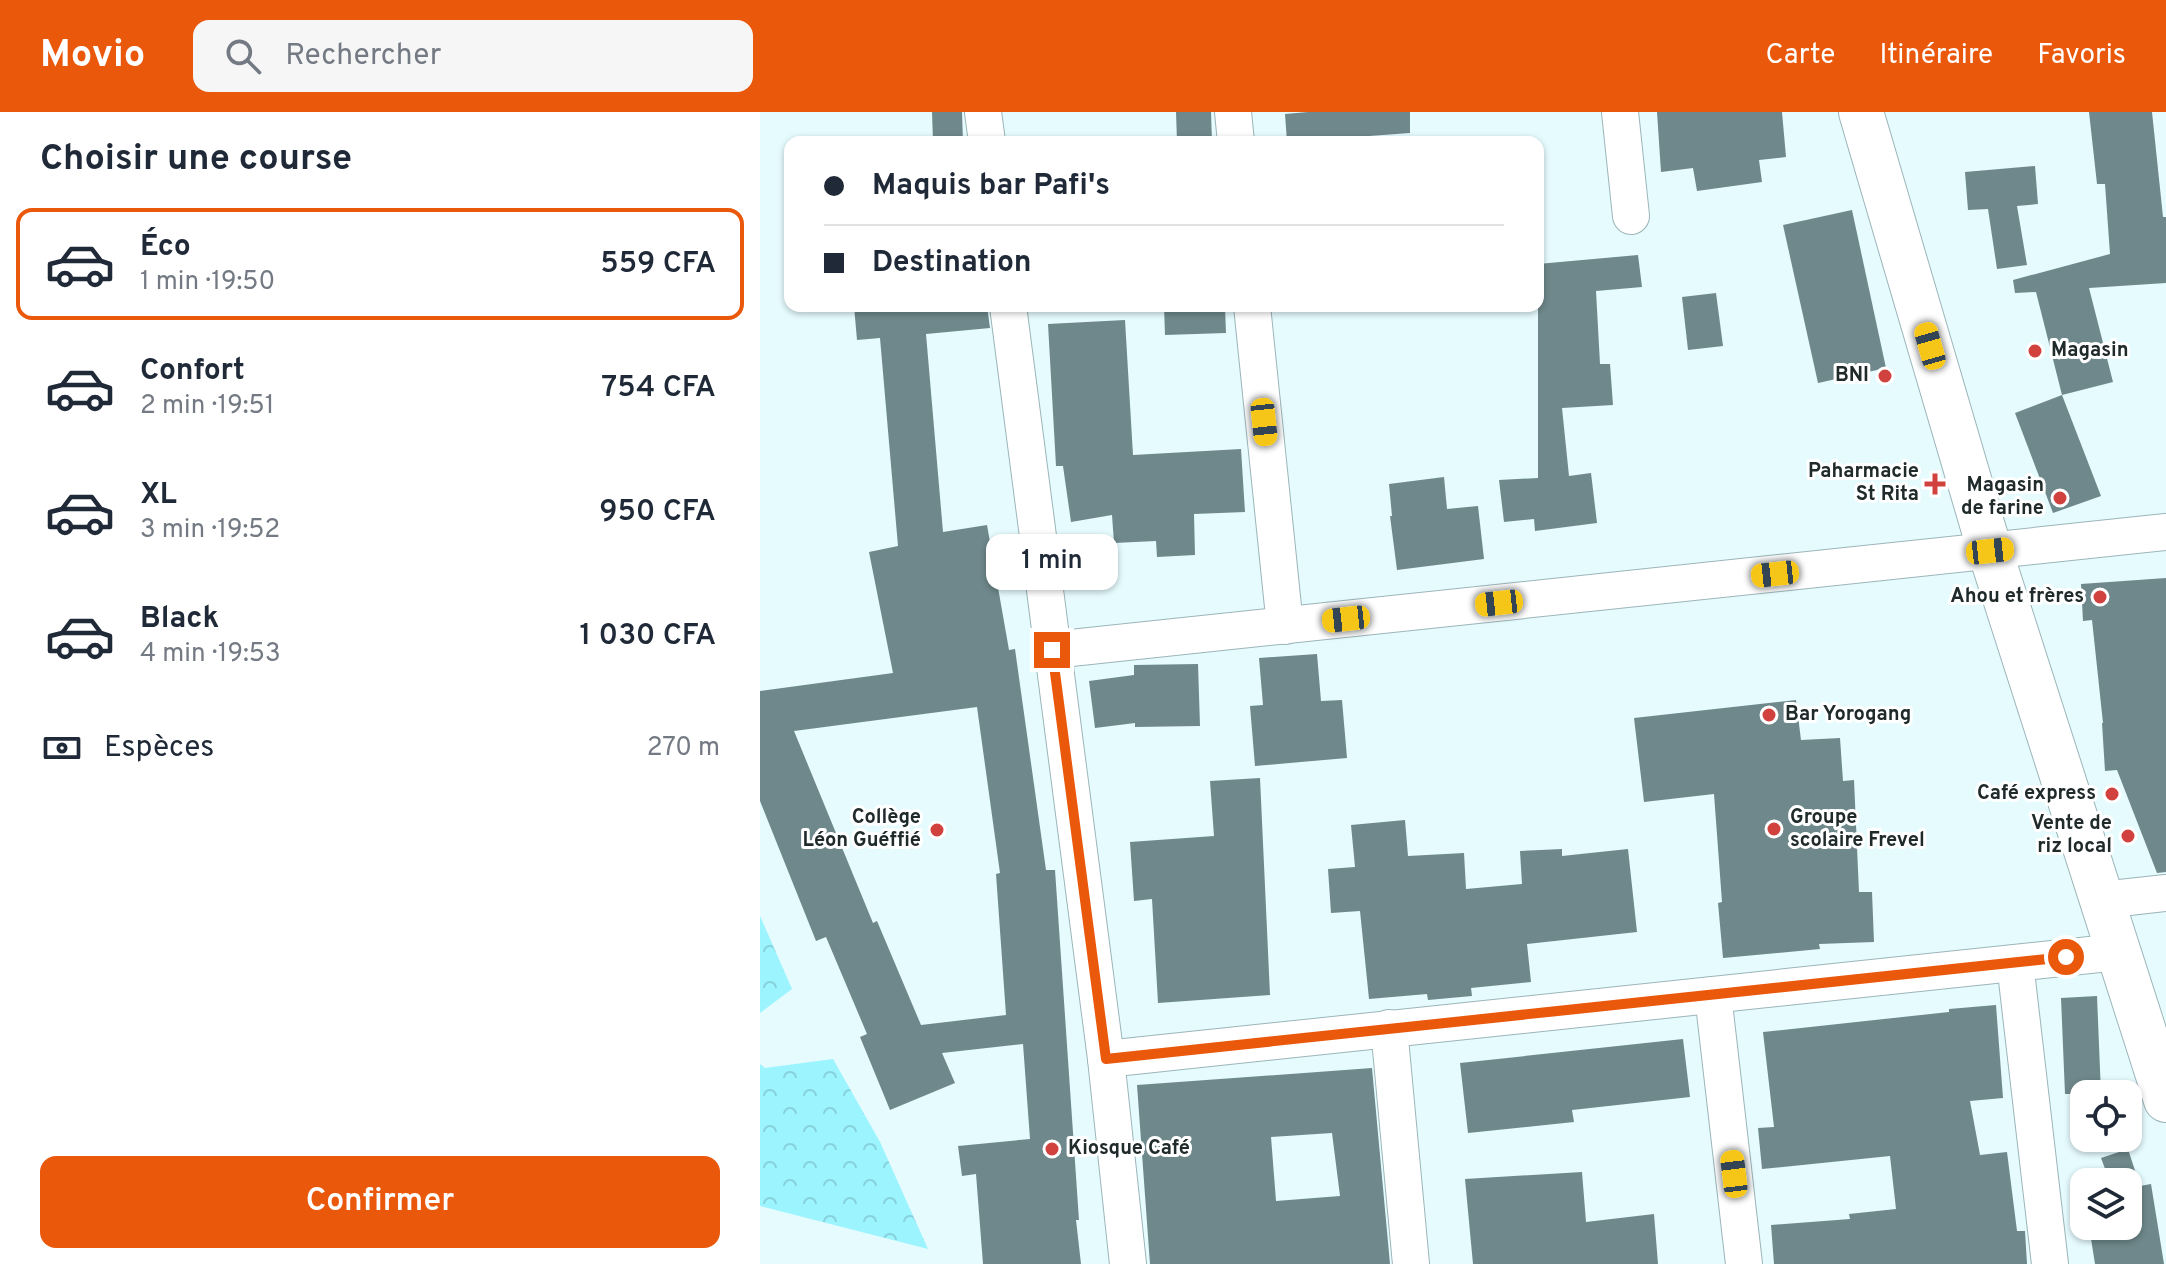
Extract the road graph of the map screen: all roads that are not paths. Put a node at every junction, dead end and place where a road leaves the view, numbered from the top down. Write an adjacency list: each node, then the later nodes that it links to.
1 (983, 112): 5 (street)
2 (1233, 112): 6 (street)
3 (1620, 112): 7 (street)
4 (1861, 112): 11 (main road)
5 (986, 136)
6 (1235, 136)
7 (1631, 216)
8 (1009, 312): 13 (street)
9 (1253, 312): 12 (street)
10 (2166, 532): 11 (street)
11 (1990, 551): 12 (street); 15 (main road)
12 (1285, 626): 13 (street)
13 (1052, 650): 20 (street)
14 (2166, 893): 15 (street)
15 (2102, 900): 16 (main road)
16 (2118, 952): 17 (street); 21 (main road)
17 (2015, 963): 18 (street); 25 (street)
18 (1713, 995): 19 (street); 24 (street)
19 (1389, 1028): 20 (street); 23 (street)
20 (1106, 1059): 22 (street)
21 (2166, 1100)
22 (1128, 1264)
23 (1411, 1264)
24 (1744, 1264)
25 (2050, 1264)

